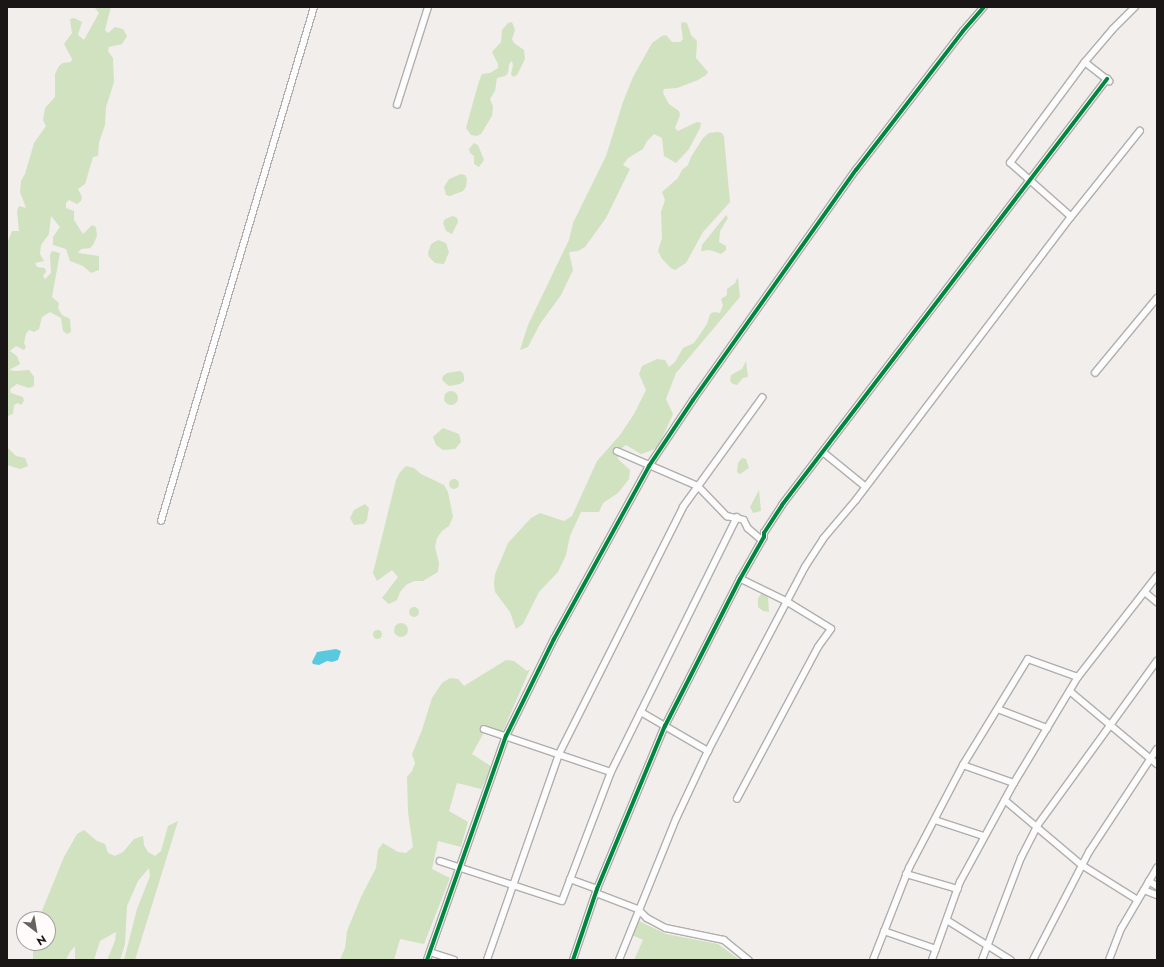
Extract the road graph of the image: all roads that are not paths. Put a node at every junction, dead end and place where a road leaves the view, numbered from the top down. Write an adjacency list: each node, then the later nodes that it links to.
1 (314, 7): 19 (street)
2 (428, 7): 6 (street)
3 (984, 7): 15 (street)
4 (1135, 7): 5 (street)
5 (1085, 62): 8 (street); 8 (street)
6 (397, 105)
7 (1140, 131): 9 (street)
8 (1031, 181): 9 (street); 14 (street)
9 (1071, 217): 17 (street)
10 (1157, 298): 11 (street)
11 (1095, 373)
12 (762, 398): 16 (street)
13 (617, 451): 15 (street)
14 (824, 454): 17 (street); 20 (street)
15 (649, 466): 16 (street); 35 (street)
16 (698, 486): 18 (street); 38 (street)
17 (866, 487): 24 (street)
18 (737, 517): 20 (street); 30 (street)
19 (161, 521)
20 (763, 539): 22 (street)
21 (1157, 576): 23 (street)
22 (740, 579): 24 (street); 32 (street)
23 (1145, 592): 25 (street); 27 (street)
24 (786, 602): 37 (street); 44 (street)
25 (1157, 602)
26 (1157, 661): 31 (street)
27 (1078, 677): 28 (street); 29 (street)
28 (1070, 691): 31 (street); 33 (street)
29 (998, 709): 33 (street); 41 (street)
30 (640, 712): 32 (street); 42 (street)
31 (1111, 724): 39 (street); 47 (street)
32 (665, 726): 37 (street); 60 (street)
33 (1047, 728): 43 (street)
34 (484, 729): 35 (street)
35 (506, 736): 38 (street); 51 (street)
36 (1157, 749): 39 (street)
37 (708, 751): 63 (street)
38 (558, 754): 42 (street); 56 (street)
39 (1150, 759): 40 (street); 50 (street)
40 (1157, 764)
41 (963, 765): 43 (street); 46 (street)
42 (611, 772): 54 (street)
43 (1014, 783): 45 (street)
44 (737, 799)
45 (1005, 800): 47 (street); 48 (street)
46 (935, 820): 48 (street); 53 (street)
47 (1037, 826): 50 (street); 66 (street)
48 (984, 836): 58 (street)
49 (440, 861): 51 (street)
50 (1082, 865): 62 (street); 79 (street)
51 (460, 868): 56 (street); 68 (street)
52 (1157, 868): 55 (street)
53 (906, 874): 58 (street); 65 (street)
54 (570, 879): 56 (street); 60 (street)
55 (1149, 881): 57 (street); 59 (street)
56 (513, 885): 71 (street)
57 (1157, 886)
58 (958, 889): 64 (street)
59 (1144, 890): 61 (street); 62 (street)
60 (597, 891): 63 (street); 72 (street)
61 (1157, 895)
62 (1138, 900): 80 (street)
63 (638, 909): 73 (street); 74 (street)
64 (947, 920): 66 (street); 67 (street)
65 (884, 931): 67 (street); 75 (street)
66 (988, 945): 77 (street); 78 (street)
67 (936, 949): 76 (street)
68 (430, 952): 69 (street); 70 (street)
69 (427, 960)
70 (454, 960)
71 (487, 960)
72 (573, 960)
73 (619, 960)
74 (749, 960)
75 (873, 960)
76 (932, 960)
77 (982, 960)
78 (1011, 960)
79 (1033, 960)
80 (1109, 960)

